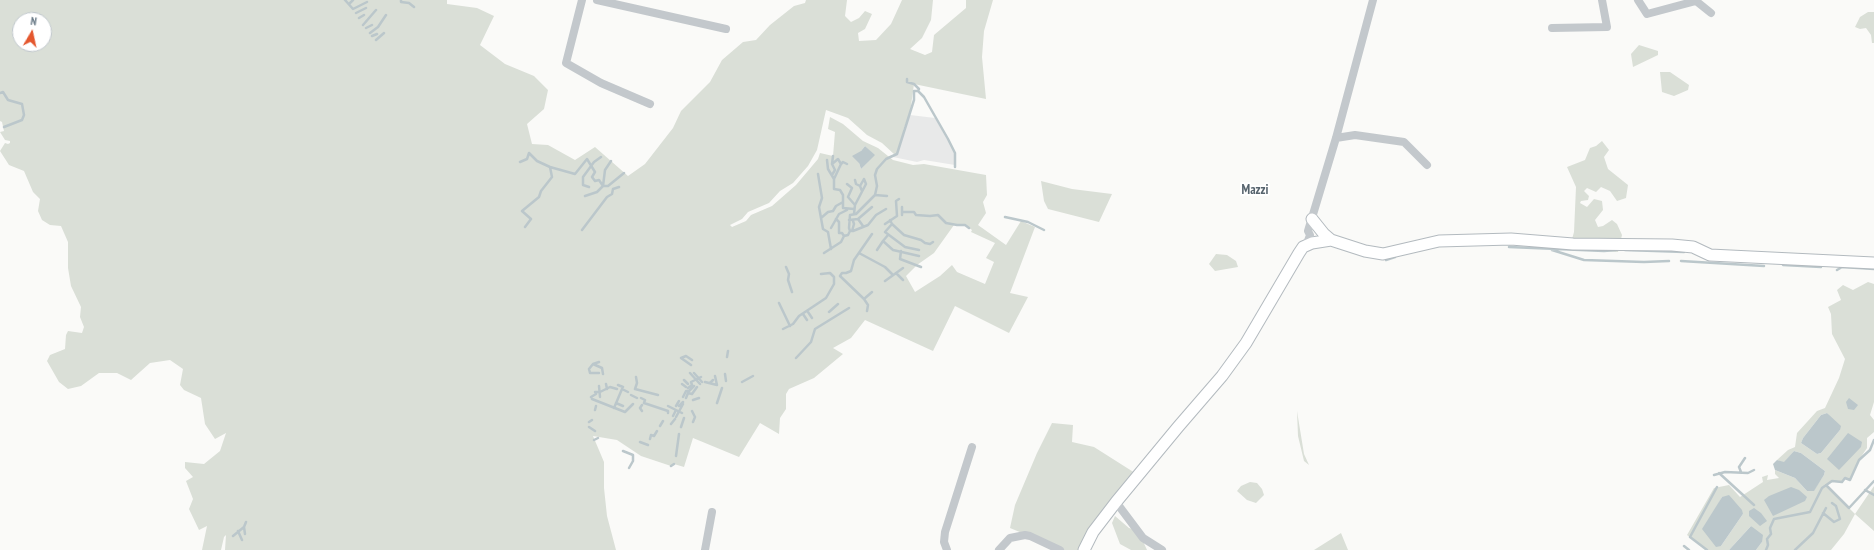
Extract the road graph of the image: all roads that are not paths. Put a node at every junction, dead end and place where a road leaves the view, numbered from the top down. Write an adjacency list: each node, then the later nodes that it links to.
1 (582, 0): 9 (street)
2 (597, 0): 8 (street)
3 (1373, 0): 10 (street)
4 (1602, 0): 7 (street)
5 (1638, 0): 6 (street)
6 (1711, 13)
7 (1552, 28)
8 (726, 29)
9 (650, 104)
10 (1336, 138): 11 (street); 12 (street)
11 (1427, 165)
12 (1312, 219): 13 (street); 14 (street)
13 (1331, 240): 14 (street); 15 (street)
14 (1306, 246): 17 (street)
15 (1874, 263)
16 (972, 447): 20 (street)
17 (1116, 502): 23 (street); 24 (street)
18 (712, 512): 19 (street)
19 (705, 550)
20 (947, 550)
21 (999, 550): 22 (street)
22 (1060, 550)
23 (1084, 550)
24 (1162, 550)

